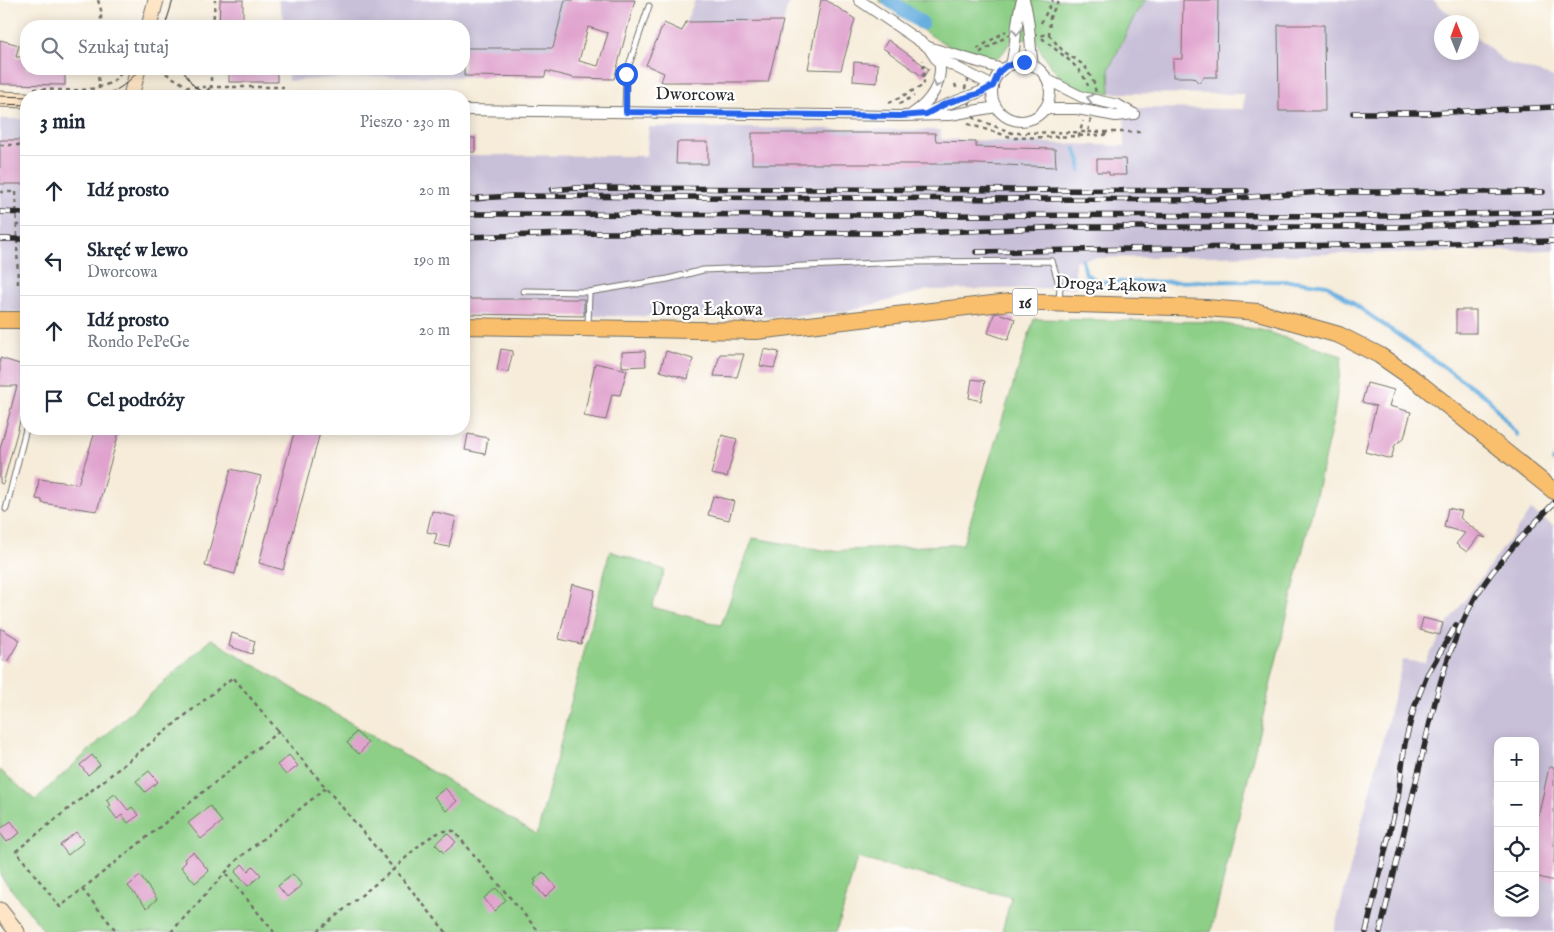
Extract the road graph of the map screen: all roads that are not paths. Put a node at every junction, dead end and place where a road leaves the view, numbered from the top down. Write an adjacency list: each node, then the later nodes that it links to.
1 (156, 0): 5 (street)
2 (859, 0): 6 (street)
3 (1023, 0): 8 (street); 9 (street)
4 (649, 6): 19 (lane)
5 (151, 20)
6 (925, 50): 7 (street); 9 (street)
7 (936, 57): 12 (street); 21 (street, one-way to 21)
8 (1033, 65): 9 (street); 11 (street)
9 (1006, 67): 12 (street)
10 (136, 75): 13 (street)
11 (1048, 80): 17 (street); 17 (street, one-way to 11)
12 (993, 86): 16 (street); 20 (street, Dworcowa)
13 (133, 90)
14 (20, 96): 15 (street)
15 (0, 100)
16 (996, 107): 17 (street); 20 (street, Dworcowa)
17 (1044, 109)
18 (470, 110): 19 (street, Dworcowa)
19 (626, 112): 21 (street, Dworcowa)
20 (926, 114): 21 (street, Dworcowa)
21 (911, 115)
22 (524, 291): 23 (lane)
23 (589, 292): 24 (lane); 28 (lane)
24 (1058, 302): 28 (main road, Droga Łąkowa / 16); 30 (main road, Droga Łąkowa / 16)
25 (0, 320): 26 (main road)
26 (20, 320)
27 (470, 326): 28 (main road, Droga Łąkowa / 16)
28 (588, 328)
29 (24, 435): 31 (lane)
30 (1554, 491)
31 (6, 509)
32 (0, 910): 33 (street)
33 (18, 932)

